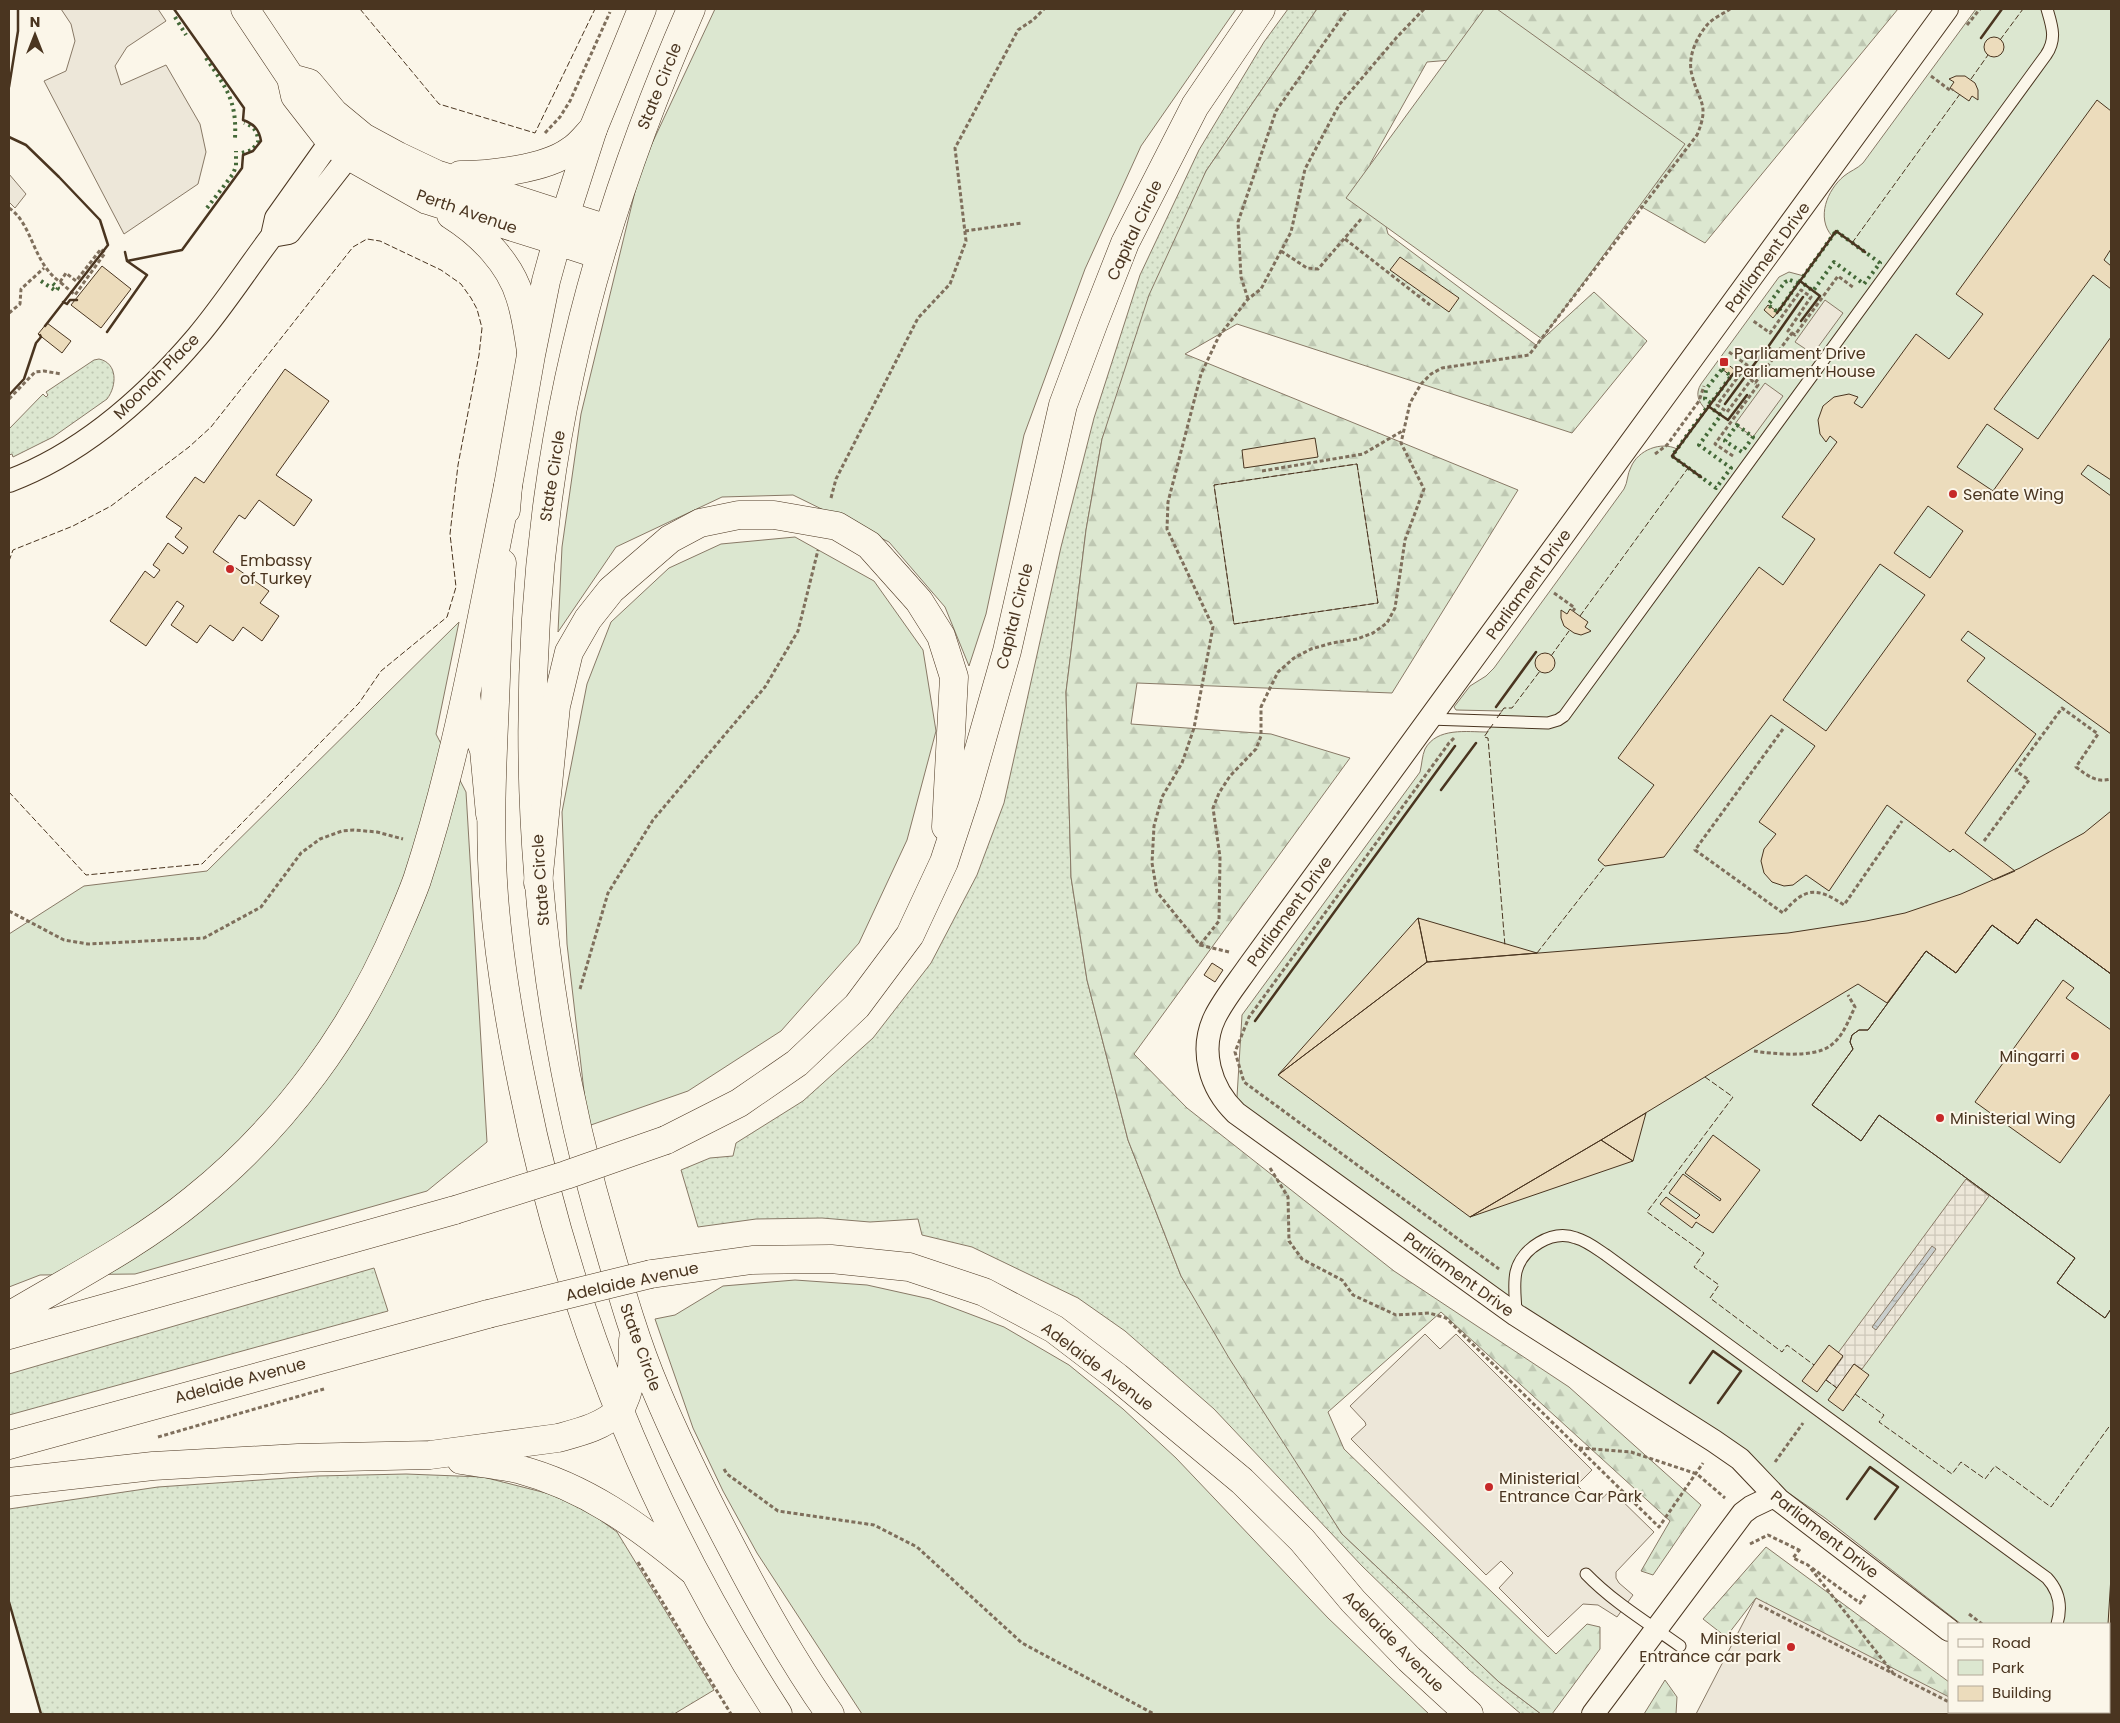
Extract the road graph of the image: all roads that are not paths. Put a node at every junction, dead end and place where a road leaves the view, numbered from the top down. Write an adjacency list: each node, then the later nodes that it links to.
1 (246, 9): 8 (main road, Perth Avenue)
2 (642, 9): 7 (main road)
3 (691, 9): 12 (main road, State Circle)
4 (1261, 9): 21 (main road, Capital Circle)
5 (1947, 9): 19 (street, Parliament Drive)
6 (2046, 9): 19 (lane)
7 (593, 129): 9 (main road); 11 (main road)
8 (347, 139): 9 (main road, Perth Avenue); 10 (main road, Perth Avenue); 16 (street, Moonah Place)
9 (436, 174): 11 (main road, Perth Avenue)
10 (427, 200): 13 (main road, Perth Avenue); 15 (main road)
11 (564, 215): 12 (main road, Perth Avenue); 13 (main road)
12 (608, 229): 14 (main road, State Circle)
13 (557, 241): 14 (main road, Perth Avenue); 15 (main road)
14 (600, 255): 22 (main road, State Circle)
15 (531, 355): 17 (main road)
16 (9, 482)
17 (508, 486): 18 (main road); 20 (main road)
18 (466, 691): 20 (main road); 24 (main road)
19 (1429, 719): 23 (street, Parliament Drive)
20 (490, 814): 27 (main road)
21 (944, 862): 22 (main road); 26 (main road, Capital Circle, bridge)
22 (538, 883): 25 (main road, State Circle)
23 (1516, 1315): 31 (street, Parliament Drive); 34 (lane)
24 (9, 1316)
25 (633, 1328): 27 (main road); 39 (main road, State Circle)
26 (9, 1335)
27 (618, 1411): 29 (main road); 32 (main road)
28 (9, 1445): 40 (main road, Adelaide Avenue, bridge)
29 (430, 1455): 30 (main road); 32 (main road)
30 (9, 1482)
31 (1774, 1496): 35 (street, Parliament Drive); 36 (street)
32 (692, 1570): 38 (main road)
33 (1586, 1574): 36 (lane)
34 (2057, 1623)
35 (1948, 1629)
36 (1656, 1631): 37 (lane); 41 (street)
37 (1680, 1646)
38 (778, 1714)
39 (830, 1714)
40 (1469, 1714)
41 (1593, 1714)

